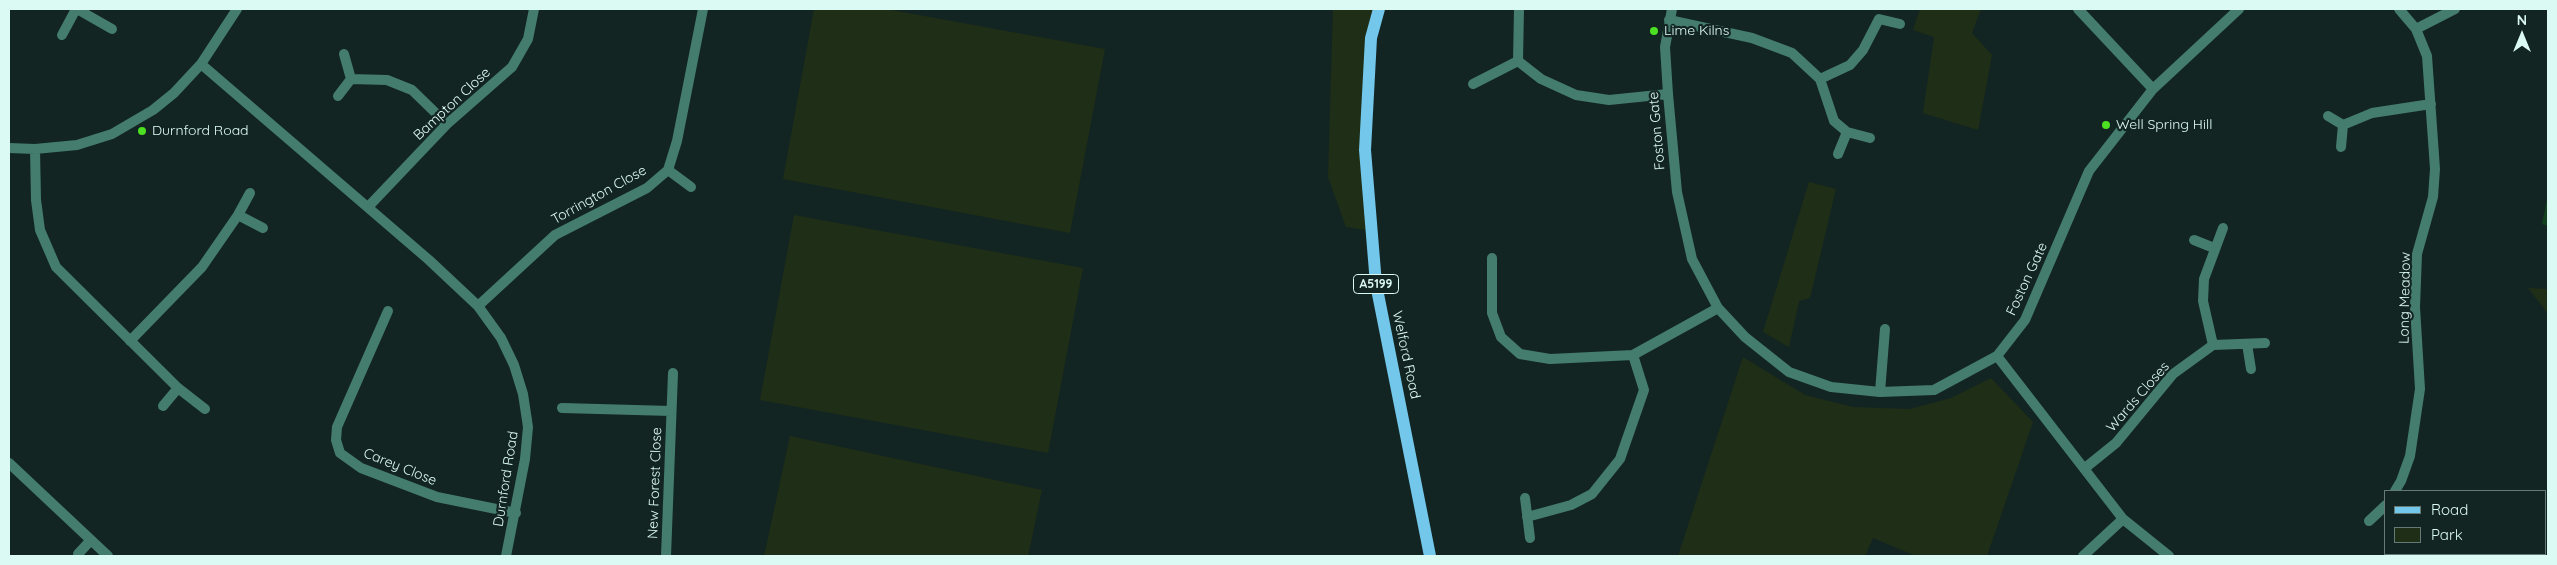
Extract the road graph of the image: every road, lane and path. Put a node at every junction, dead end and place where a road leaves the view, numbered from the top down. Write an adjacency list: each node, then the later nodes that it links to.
1 (77, 9): 14 (street); 16 (street)
2 (237, 9): 19 (street)
3 (534, 9): 28 (street, Bampton Close)
4 (703, 9): 36 (street, Torrington Close)
5 (1379, 9): 79 (main road, Welford Road / A5199)
6 (1519, 9): 18 (street)
7 (1672, 9): 12 (street, Foston Gate)
8 (2078, 9): 23 (street)
9 (2239, 9): 23 (street, Foston Gate)
10 (2399, 9): 15 (street, Long Meadow)
11 (2455, 9): 15 (street)
12 (1669, 20): 21 (street); 24 (street, Foston Gate)
13 (1900, 24): 21 (street)
14 (112, 29)
15 (2416, 29): 26 (street, Long Meadow)
16 (62, 35)
17 (344, 54): 20 (street)
18 (1518, 60): 22 (street); 24 (street)
19 (201, 64): 34 (street); 39 (street, Durnford Road)
20 (351, 79): 25 (street); 28 (street)
21 (1820, 79): 30 (street)
22 (1473, 84)
23 (2153, 89): 55 (street, Foston Gate)
24 (1668, 94): 47 (street, Foston Gate)
25 (338, 96)
26 (2431, 104): 29 (street); 66 (street, Long Meadow)
27 (2328, 116): 29 (street)
28 (447, 124): 39 (street, Bampton Close)
29 (2344, 125): 32 (street)
30 (1847, 132): 31 (street); 35 (street)
31 (1870, 138)
32 (2341, 146)
33 (9, 148): 34 (street)
34 (35, 149): 50 (street)
35 (1838, 154)
36 (668, 170): 37 (street, Torrington Close); 46 (street, Torrington Close)
37 (691, 187)
38 (250, 193): 40 (street)
39 (368, 207): 46 (street, Durnford Road)
40 (238, 215): 41 (street); 50 (street)
41 (263, 228)
42 (2223, 228): 44 (street)
43 (2194, 240): 44 (street)
44 (2214, 248): 53 (street)
45 (1492, 258): 54 (street)
46 (478, 306): 69 (street, Durnford Road)
47 (1718, 308): 54 (street); 59 (street, Foston Gate)
48 (388, 311): 69 (street, Carey Close)
49 (1884, 330): 59 (street)
50 (130, 342): 58 (street)
51 (2265, 343): 52 (street)
52 (2247, 344): 53 (street); 56 (street)
53 (2213, 345): 65 (street, Wards Closes)
54 (1633, 355): 70 (street)
55 (1997, 356): 59 (street, Foston Gate); 65 (street)
56 (2250, 369)
57 (673, 373): 63 (street, New Forest Close)
58 (178, 388): 60 (street); 62 (street)
59 (1880, 392)
60 (164, 406)
61 (562, 408): 63 (street, New Forest Close)
62 (205, 409)
63 (671, 411): 78 (street, New Forest Close)
64 (9, 463): 74 (street)
65 (2085, 468): 71 (street)
66 (2396, 490)
67 (1525, 498): 70 (street)
68 (2384, 507): 72 (street)
69 (516, 513): 77 (street, Durnford Road)
70 (1528, 517): 73 (street)
71 (2123, 519): 80 (street); 81 (street)
72 (2369, 521)
73 (1530, 538)
74 (92, 540): 75 (street); 76 (street)
75 (78, 554)
76 (108, 556)
77 (506, 556)
78 (666, 556)
79 (1430, 556)
80 (2083, 556)
81 (2169, 556)

